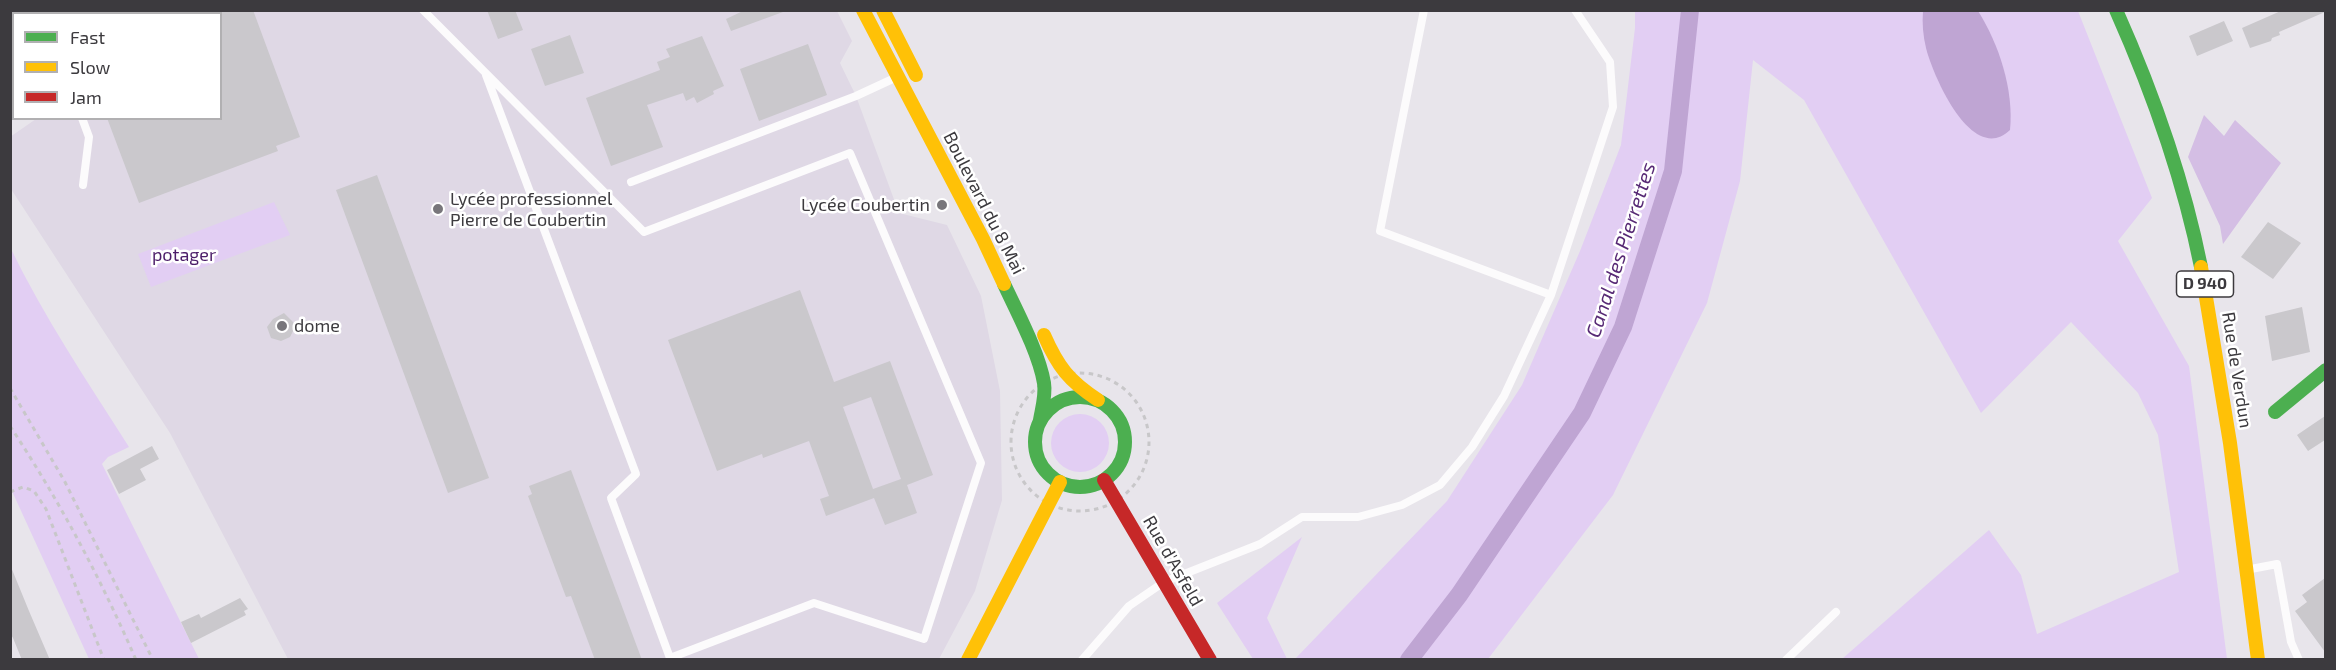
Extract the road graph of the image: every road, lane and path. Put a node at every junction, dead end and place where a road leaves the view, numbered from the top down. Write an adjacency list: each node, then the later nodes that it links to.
1 (423, 10): 8 (lane)
2 (864, 10): 9 (street, Boulevard du 8 Mai)
3 (883, 10): 7 (street)
4 (1424, 10): 14 (lane)
5 (1575, 10): 14 (lane)
6 (2116, 10): 29 (street, Rue de Verdun / D 940)
7 (914, 70): 9 (lane); 10 (street)
8 (486, 75): 8 (lane)
9 (899, 76): 12 (lane); 18 (street, Boulevard du 8 Mai)
10 (923, 88)
11 (83, 120): 13 (lane)
12 (630, 182)
13 (83, 185)
14 (1551, 295): 30 (lane)
15 (1036, 318): 17 (street)
16 (2325, 370): 21 (street)
17 (1064, 375): 18 (path); 20 (street); 27 (path)
18 (1044, 383): 22 (street, Boulevard du 8 Mai); 28 (path)
19 (10, 388): 34 (path)
20 (1098, 400): 22 (street); 24 (street)
21 (2275, 412)
22 (1040, 420): 25 (street)
23 (10, 426): 33 (path)
24 (1104, 480): 25 (street); 27 (street, Rue d'Asfeld)
25 (1060, 482): 28 (street)
26 (10, 492): 32 (path)
27 (1117, 501): 28 (path); 30 (street, Rue d'Asfeld)
28 (1048, 504): 35 (street)
29 (2248, 569): 39 (street, Rue de Verdun); 40 (street, Rue de Verdun); 41 (lane)
30 (1164, 582): 36 (lane); 37 (street, Rue d'Asfeld)
31 (1836, 612): 38 (lane)
32 (104, 659)
33 (136, 660)
34 (153, 660)
35 (968, 660)
36 (1082, 660)
37 (1210, 660)
38 (1786, 660)
39 (2258, 660)
40 (2270, 660)
41 (2299, 660)

